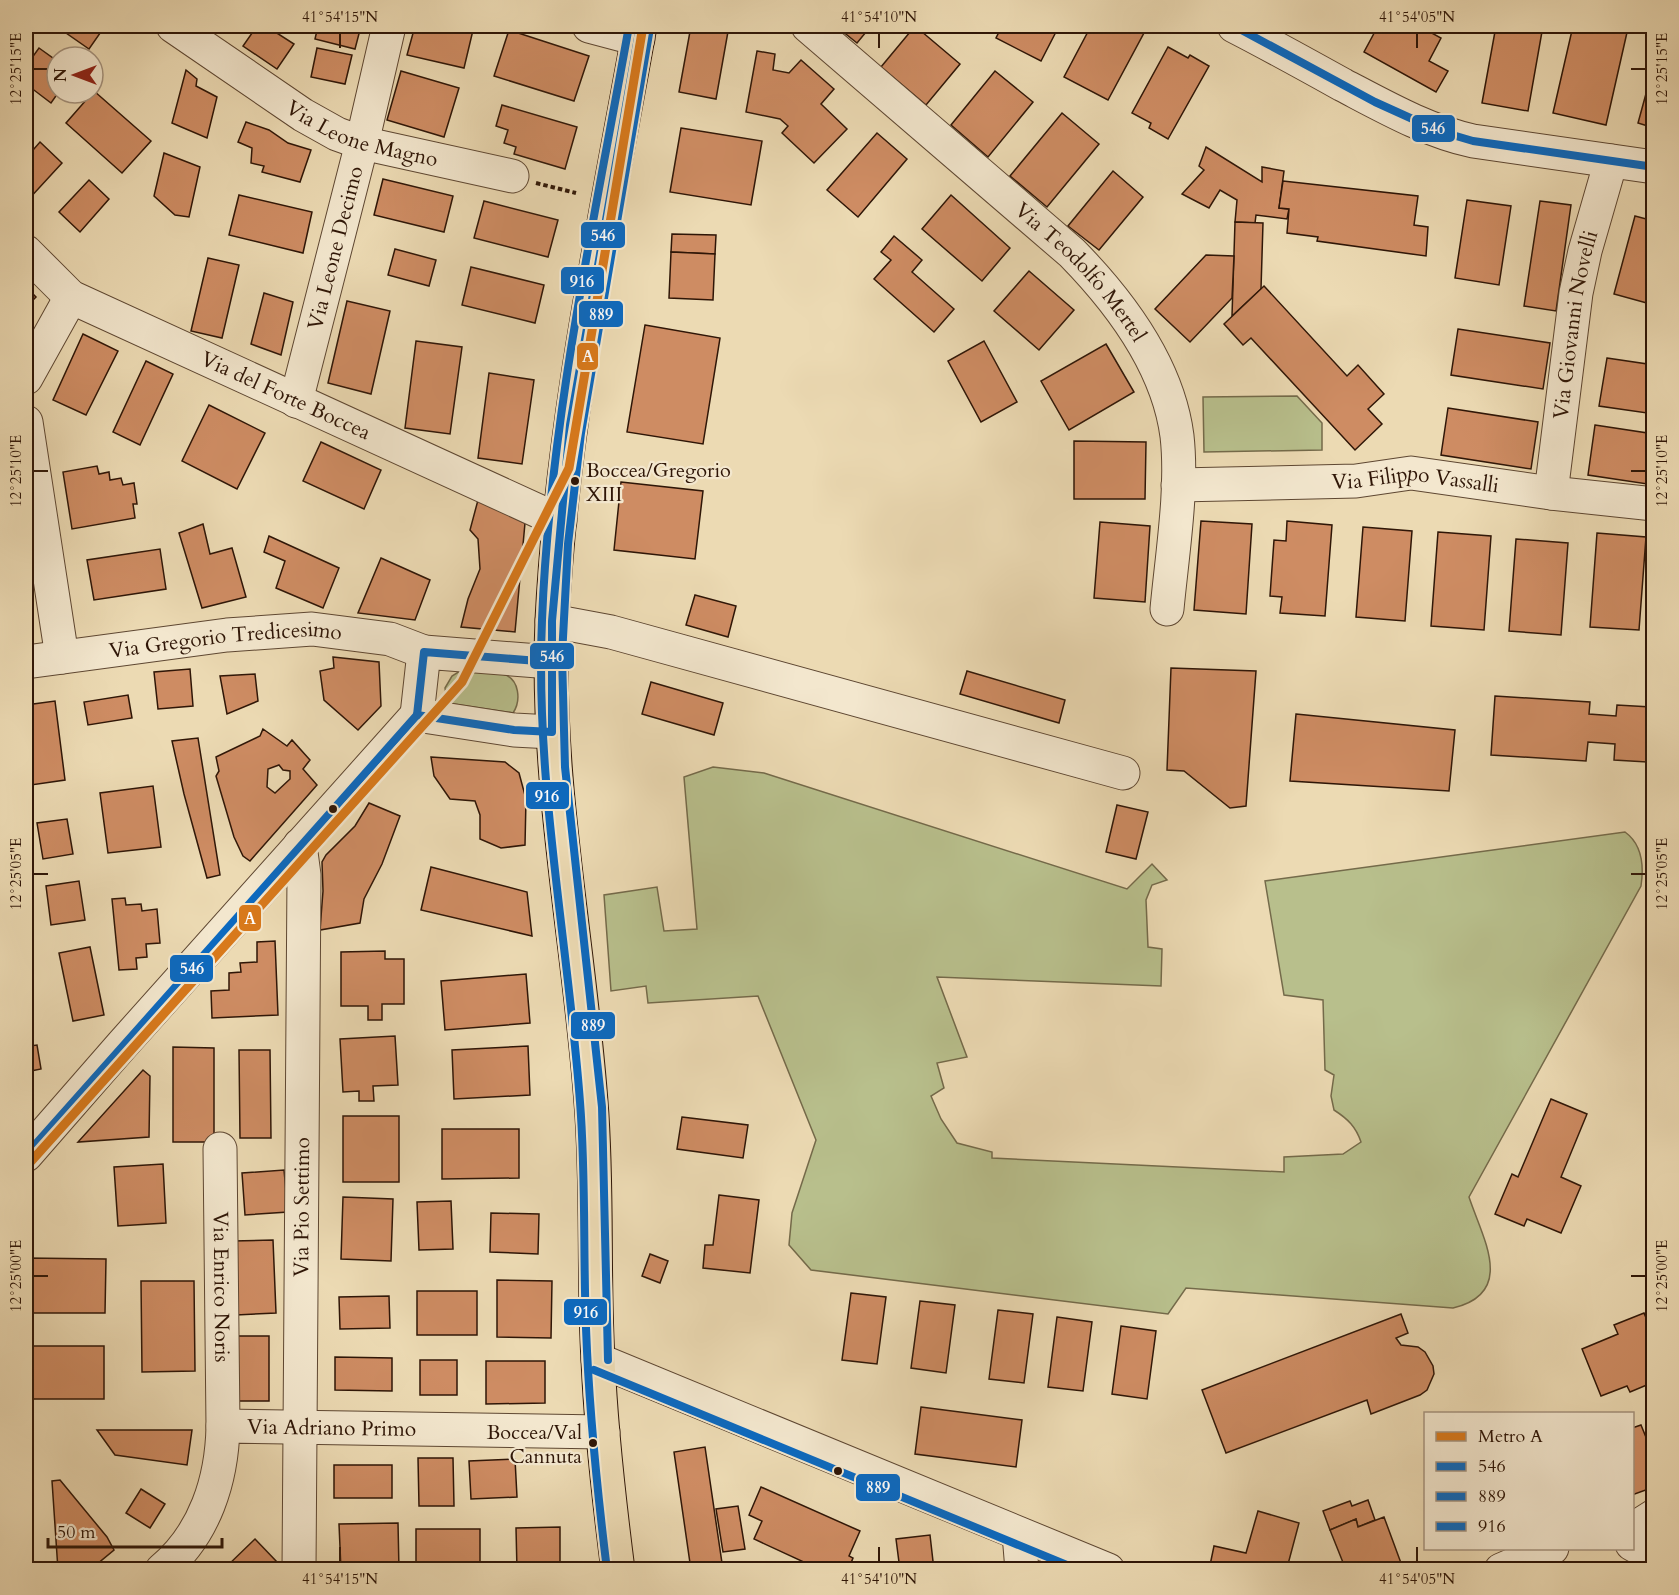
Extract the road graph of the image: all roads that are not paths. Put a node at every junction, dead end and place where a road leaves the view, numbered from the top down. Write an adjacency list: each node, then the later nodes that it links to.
1 (173, 26): 7 (street, Via Leone Magno)
2 (389, 26): 7 (street, Via Leone Decimo)
3 (589, 26): 6 (street)
4 (808, 26): 16 (street, Via Teodolfo Mertel)
5 (1234, 26): 8 (street)
6 (639, 32): 19 (main road)
7 (362, 143): 10 (street, Via Leone Magno); 14 (street, Via Leone Decimo)
8 (1611, 161): 9 (street); 17 (street, Via Giovanni Novelli)
9 (1653, 167)
10 (512, 176)
11 (26, 252): 12 (street, Via del Forte Boccea)
12 (71, 297): 13 (street); 14 (street, Via del Forte Boccea)
13 (26, 378)
14 (297, 401): 19 (street, Via del Forte Boccea)
15 (26, 422): 23 (street)
16 (1178, 485): 17 (street, Via Filippo Vassalli); 20 (street, Via Teodolfo Mertel)
17 (1551, 493): 18 (street, Via Filippo Vassalli)
18 (1653, 504)
19 (560, 521): 21 (main road)
20 (1167, 609)
21 (552, 621): 25 (main road); 28 (street)
22 (424, 652): 23 (street, Via Gregorio Tredicesimo); 25 (street, Via Gregorio Tredicesimo); 26 (street)
23 (62, 657): 24 (street, Via Gregorio Tredicesimo)
24 (26, 662)
25 (551, 662): 27 (main road)
26 (417, 715): 27 (street); 29 (street)
27 (552, 732): 32 (main road)
28 (1123, 773)
29 (300, 845): 31 (street); 34 (street, Via Pio Settimo)
30 (220, 1149): 33 (street, Via Enrico Noris)
31 (26, 1155)
32 (598, 1360): 35 (main road); 38 (street)
33 (223, 1426): 34 (street, Via Adriano Primo); 42 (street, Via Adriano Primo)
34 (300, 1428): 35 (street, Via Adriano Primo); 43 (street, Via Pio Settimo)
35 (603, 1432): 44 (main road)
36 (1653, 1516): 37 (street)
37 (1634, 1529)
38 (1019, 1534): 45 (street); 46 (street)
39 (1634, 1545): 41 (street)
40 (1547, 1550): 47 (street)
41 (1653, 1556)
42 (162, 1569)
43 (299, 1569)
44 (618, 1569)
45 (1022, 1569)
46 (1108, 1569)
47 (1501, 1569)

